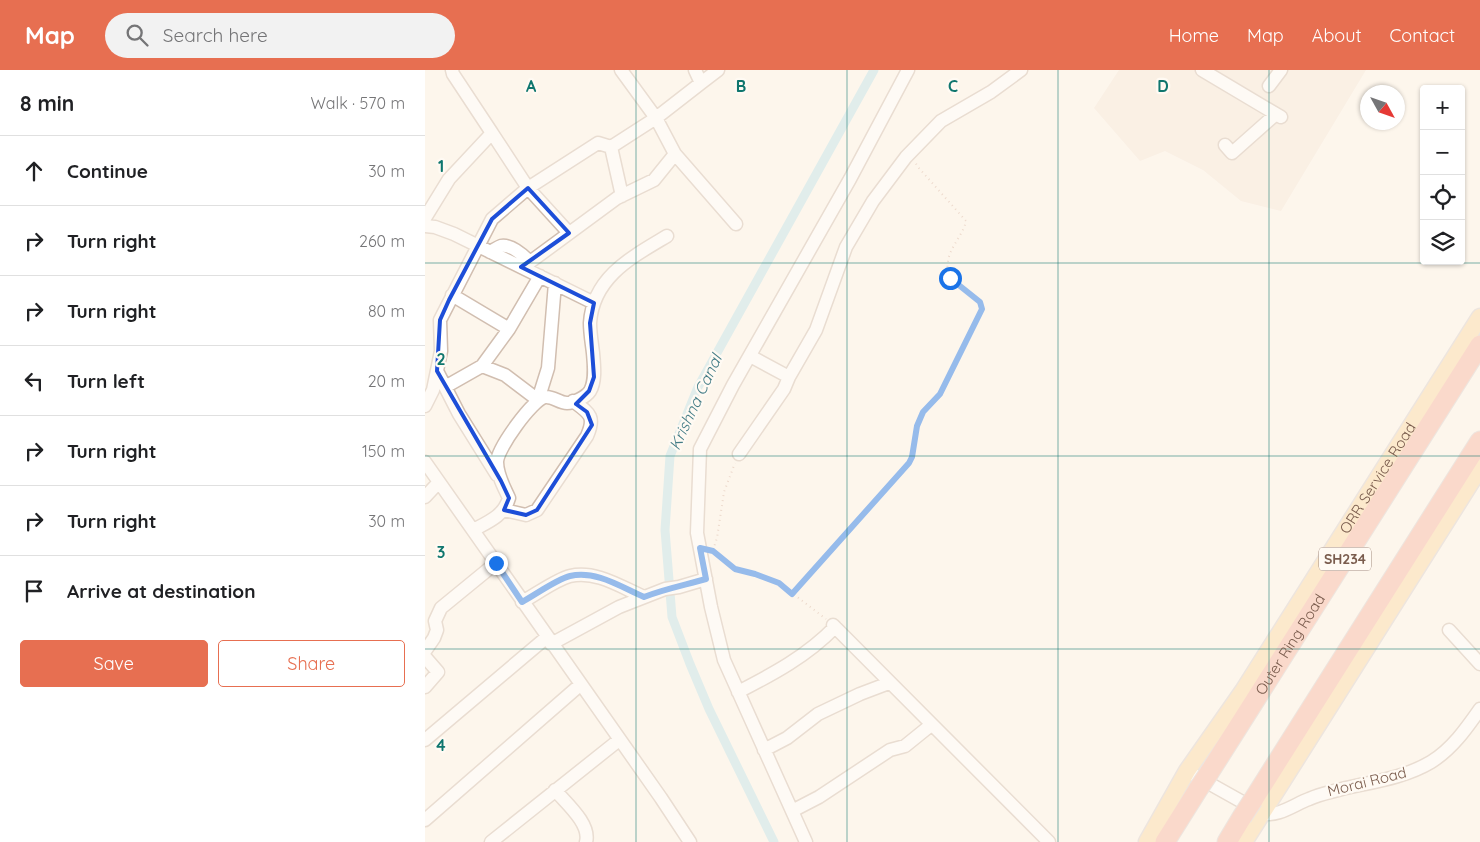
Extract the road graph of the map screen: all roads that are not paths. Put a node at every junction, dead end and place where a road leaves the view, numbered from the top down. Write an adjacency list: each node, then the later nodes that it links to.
1 (452, 70): 12 (street)
2 (621, 70): 11 (street)
3 (695, 70): 9 (street)
4 (718, 70): 9 (street)
5 (908, 70): 31 (street)
6 (1021, 70): 34 (street)
7 (1202, 70): 13 (street)
8 (1281, 70): 10 (street)
9 (701, 83): 11 (street)
10 (1269, 86)
11 (656, 118): 14 (street); 15 (street)
12 (492, 132): 16 (street); 18 (street)
13 (1225, 145)
14 (611, 148): 16 (street); 17 (street)
15 (675, 154): 17 (street); 19 (street)
16 (528, 188): 21 (street); 23 (street)
17 (622, 196): 21 (street)
18 (425, 218)
19 (736, 224)
20 (425, 226): 23 (street)
21 (569, 233): 23 (street)
22 (667, 236): 27 (street)
23 (484, 249): 24 (street); 26 (street)
24 (540, 276): 25 (street); 29 (street)
25 (555, 283): 27 (street); 36 (street)
26 (452, 295): 29 (street); 33 (street)
27 (594, 303): 37 (street)
28 (1480, 316): 66 (main road, ORR Service Road)
29 (509, 329): 32 (street)
30 (1480, 345): 77 (highway, Outer Ring Road / SH234)
31 (750, 356): 34 (street); 49 (street)
32 (482, 366): 35 (street); 36 (street)
33 (437, 371): 35 (street); 38 (street)
34 (789, 377): 40 (street)
35 (445, 387): 43 (street)
36 (538, 400): 37 (street); 43 (street)
37 (573, 401): 46 (street)
38 (425, 406)
39 (1480, 441): 68 (highway)
40 (739, 454)
41 (425, 462): 44 (street)
42 (1480, 468): 68 (main road)
43 (501, 481): 46 (street)
44 (439, 482): 45 (street); 47 (street)
45 (425, 497)
46 (504, 510): 47 (street)
47 (473, 530): 48 (street)
48 (496, 563): 51 (street); 54 (street)
49 (706, 579): 50 (street); 60 (street)
50 (644, 597): 51 (street); 53 (street)
51 (522, 602): 53 (street)
52 (1449, 630): 56 (street)
53 (549, 640): 58 (street); 63 (street)
54 (425, 651)
55 (425, 657): 59 (street)
56 (1480, 664)
57 (889, 683): 60 (street); 62 (street); 65 (street)
58 (580, 685): 64 (street); 70 (street)
59 (425, 687)
60 (738, 692): 65 (street)
61 (1479, 714): 68 (street, Morai Road)
62 (931, 725): 69 (street); 75 (street)
63 (425, 740)
64 (619, 740): 67 (street); 73 (street)
65 (763, 750): 69 (street)
66 (1187, 771): 68 (street); 76 (main road, ORR Service Road)
67 (555, 790): 71 (street); 72 (street)
68 (1258, 806): 78 (highway, bridge); 79 (main road)
69 (792, 811): 74 (street)
70 (427, 815)
71 (491, 842)
72 (585, 842)
73 (690, 842)
74 (806, 842)
75 (1049, 842)
76 (1147, 842)
77 (1165, 842)
78 (1227, 842)
79 (1244, 842)

